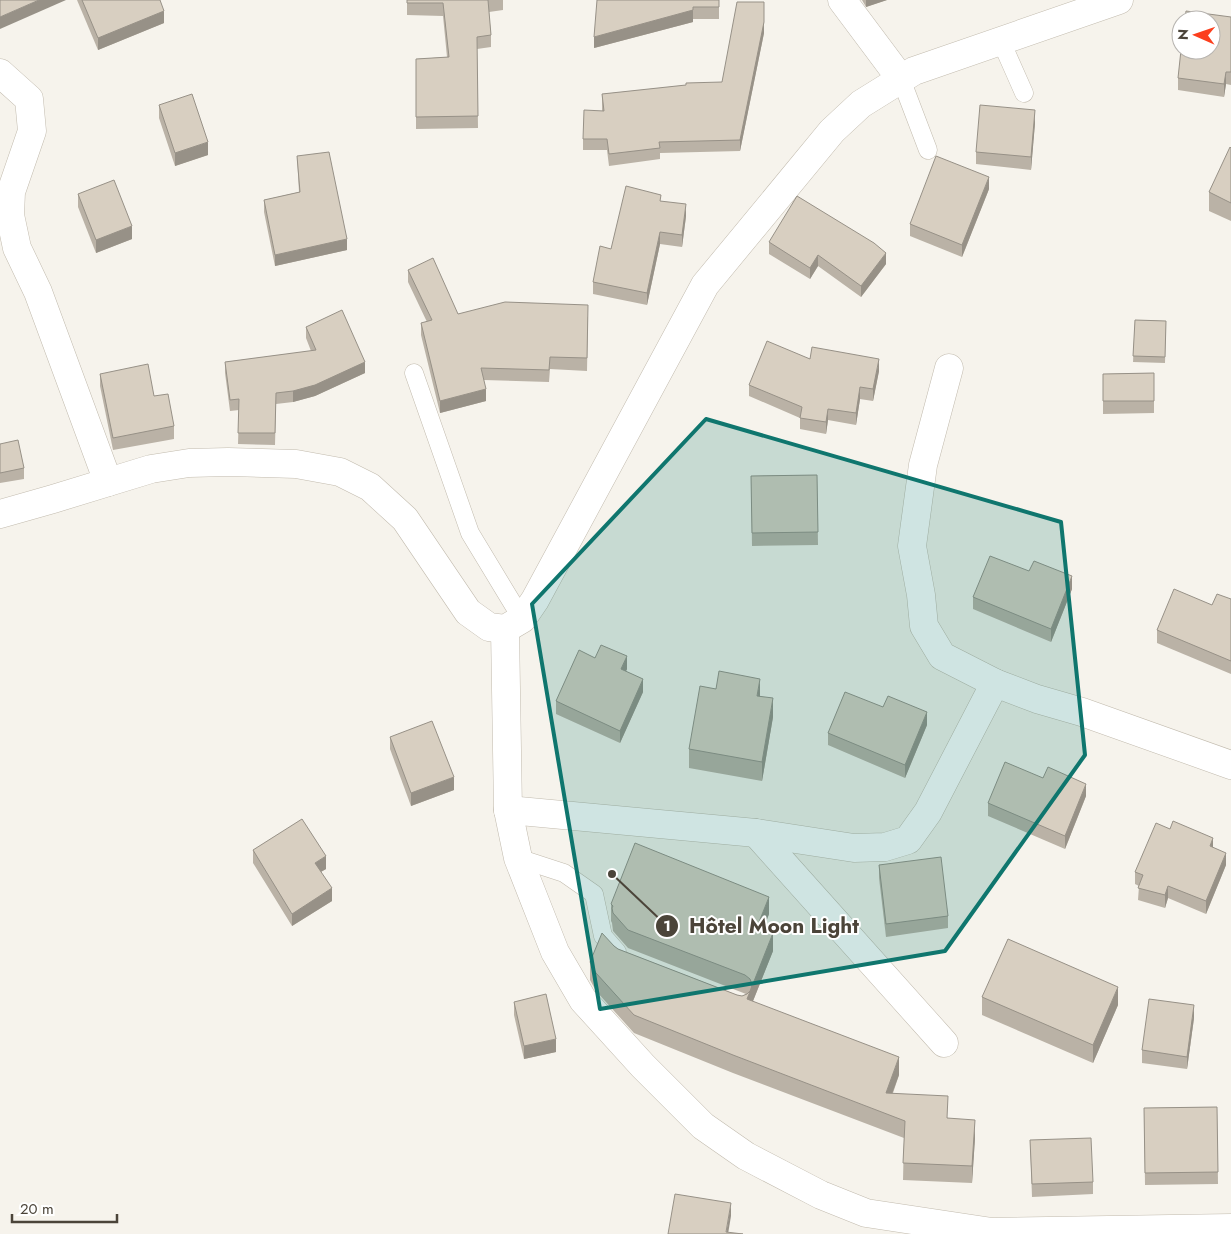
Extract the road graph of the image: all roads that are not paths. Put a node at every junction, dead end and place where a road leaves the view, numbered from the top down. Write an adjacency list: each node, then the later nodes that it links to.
1 (842, 0): 5 (street)
2 (1119, 0): 3 (street)
3 (1001, 41): 5 (street); 6 (lane)
4 (0, 72): 10 (street)
5 (901, 79): 7 (lane); 12 (street)
6 (1024, 93)
7 (928, 150)
8 (949, 368): 13 (street)
9 (414, 373): 12 (lane)
10 (108, 482): 11 (street); 12 (street)
11 (0, 514)
12 (514, 624): 15 (street)
13 (994, 683): 14 (street); 16 (street)
14 (1231, 765)
15 (508, 810): 16 (street); 17 (street)
16 (756, 833): 19 (street)
17 (518, 858): 18 (lane); 21 (street)
18 (631, 961)
19 (944, 1043)
20 (1231, 1228): 21 (street)
21 (992, 1233)

